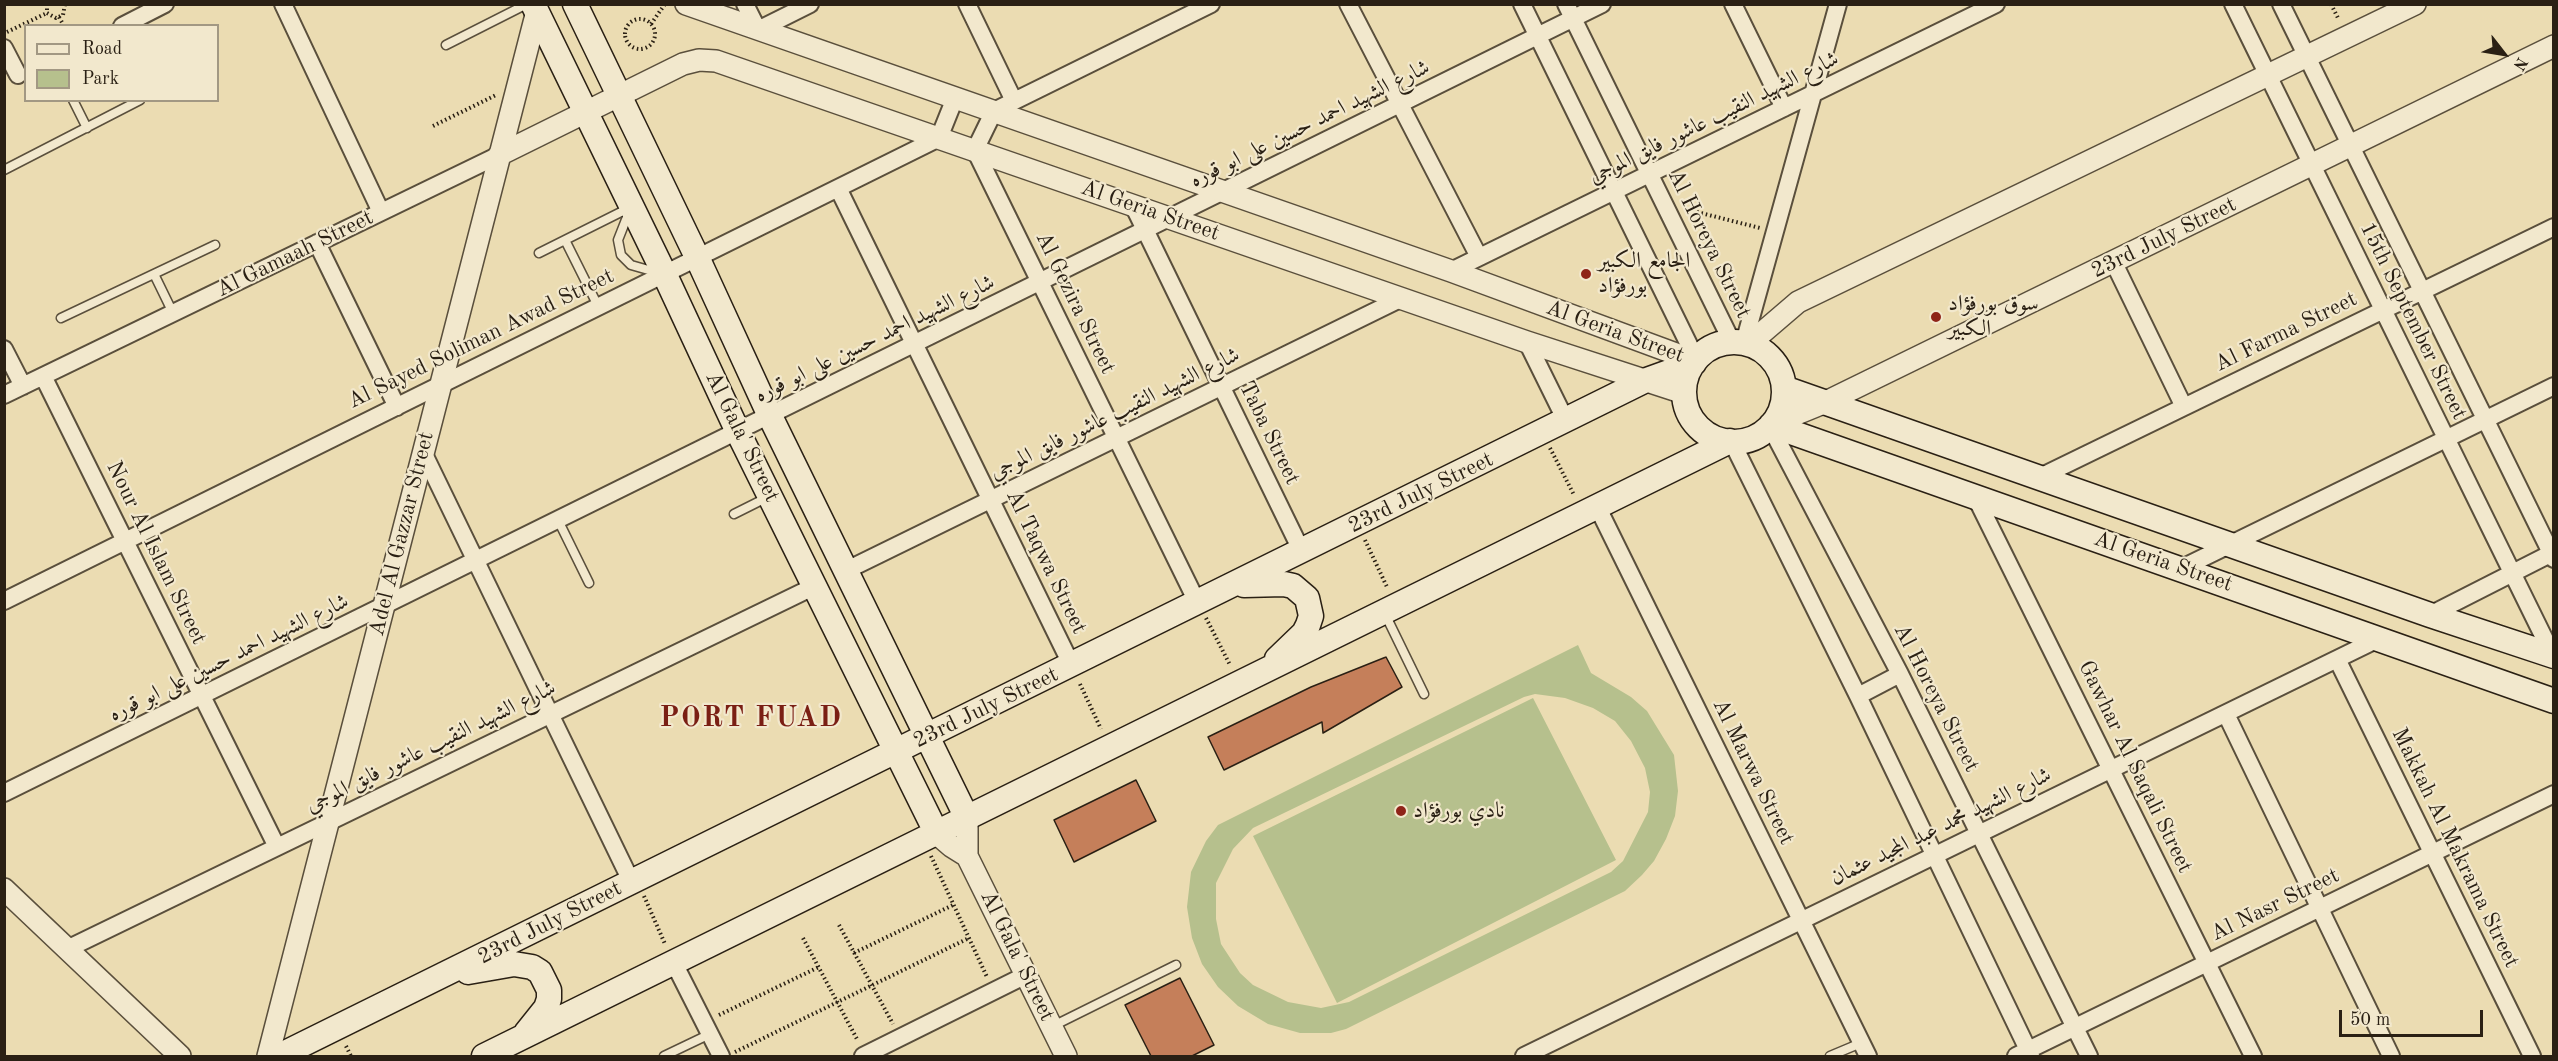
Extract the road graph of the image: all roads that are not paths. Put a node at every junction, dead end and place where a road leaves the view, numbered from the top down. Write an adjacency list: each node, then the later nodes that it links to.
1 (165, 4): 19 (street)
2 (283, 4): 53 (street)
3 (575, 4): 31 (main road, Al Gala' Street)
4 (686, 4): 22 (street, Al Geria Street)
5 (745, 4): 22 (street)
6 (810, 4): 22 (street)
7 (967, 4): 33 (street)
8 (1348, 4): 36 (street)
9 (1522, 4): 23 (street)
10 (1602, 4): 20 (street, شارع الشهيد احمد حسين على ابو قوره)
11 (1733, 4): 37 (street)
12 (1838, 4): 30 (street)
13 (1996, 4): 30 (street, شارع الشهيد النقيب عاشور فايق الموجي)
14 (2233, 4): 29 (street, 15th September Street)
15 (2281, 4): 27 (street, 15th September Street)
16 (2415, 4): 27 (street)
17 (532, 7): 24 (lane); 39 (main road, Al Gala' Street); 44 (street, Adel Al Gazzar Street)
18 (1201, 7): 33 (street)
19 (134, 11): 21 (street)
20 (1570, 12): 23 (street, شارع الشهيد احمد حسين على ابو قوره); 47 (street, Al Horeya Street)
21 (124, 24)
22 (758, 30): 32 (street, Al Geria Street)
23 (1538, 36): 36 (street, شارع الشهيد احمد حسين على ابو قوره); 50 (street)
24 (446, 45)
25 (2553, 46): 42 (street, 23rd July Street)
26 (4, 48): 28 (street)
27 (2307, 57): 29 (street); 42 (street, 15th September Street)
28 (16, 76)
29 (2268, 76): 45 (street, 15th September Street); 75 (street)
30 (1814, 94): 37 (street, شارع الشهيد النقيب عاشور فايق الموجي); 75 (street)
31 (620, 96): 39 (street, Al Geria Street); 41 (street, Al Geria Street); 61 (main road, Al Gala' Street)
32 (956, 98): 38 (street, Al Geria Street); 41 (street)
33 (1014, 101): 38 (street)
34 (74, 102): 40 (lane)
35 (136, 102): 40 (lane)
36 (1400, 105): 49 (street, شارع الشهيد احمد حسين على ابو قوره); 62 (street)
37 (1784, 108): 47 (street, شارع الشهيد النقيب عاشور فايق الموجي)
38 (994, 111): 43 (street); 49 (street, Al Geria Street)
39 (586, 113): 44 (street, Al Gamaah Street); 52 (main road, Al Gala' Street)
40 (87, 128): 46 (lane)
41 (939, 138): 43 (street, Al Geria Street); 48 (street, Al Sayed Soliman Awad Street)
42 (2350, 146): 45 (street, 23rd July Street); 68 (street, 15th September Street)
43 (975, 150): 51 (street, Al Geria Street); 67 (street, Al Gezira Street)
44 (499, 155): 53 (street, Al Gamaah Street); 81 (street, Adel Al Gazzar Street)
45 (2312, 165): 63 (street, 23rd July Street); 71 (street, 15th September Street)
46 (4, 170)
47 (1649, 174): 50 (street, شارع الشهيد النقيب عاشور فايق الموجي); 75 (street, Al Horeya Street)
48 (838, 188): 61 (street, Al Sayed Soliman Awad Street); 76 (street, Al Taqwa Street)
49 (1225, 192): 54 (street, شارع الشهيد احمد حسين على ابو قوره); 64 (street, Al Geria Street)
50 (1613, 192): 62 (street, شارع الشهيد النقيب عاشور فايق الموجي); 78 (street)
51 (1133, 205): 54 (street, Al Geria Street); 56 (street, Taba Street)
52 (632, 206): 57 (lane); 65 (main road, Al Gala' Street)
53 (381, 212): 58 (street, Al Gamaah Street)
54 (1171, 218): 56 (street, شارع الشهيد احمد حسين على ابو قوره); 69 (street, Al Geria Street)
55 (2553, 227): 68 (street, Al Farma Street)
56 (1146, 231): 67 (street, شارع الشهيد احمد حسين على ابو قوره); 84 (street, Taba Street)
57 (566, 240): 60 (lane); 70 (lane)
58 (317, 243): 72 (street, Al Gamaah Street); 89 (street)
59 (216, 245): 66 (lane)
60 (539, 253)
61 (697, 257): 65 (street, Al Sayed Soliman Awad Street); 91 (main road, Al Gala' Street)
62 (1479, 257): 64 (street, شارع الشهيد النقيب عاشور فايق الموجي)
63 (2114, 263): 88 (street, 23rd July Street); 90 (street)
64 (1451, 271): 78 (street, Al Geria Street)
65 (664, 273): 70 (street, Al Sayed Soliman Awad Street); 95 (main road, Al Gala' Street)
66 (154, 274): 72 (lane); 73 (lane)
67 (1040, 283): 76 (street, شارع الشهيد احمد حسين على ابو قوره); 96 (street, Al Gezira Street)
68 (2422, 291): 71 (street, Al Farma Street); 92 (street, 15th September Street)
69 (1402, 298): 74 (street, Al Geria Street); 84 (street, شارع الشهيد النقيب عاشور فايق الموجي)
70 (598, 306): 81 (street, Al Sayed Soliman Awad Street)
71 (2383, 310): 90 (street, Al Farma Street); 97 (street, 15th September Street)
72 (173, 313): 79 (street, Al Gamaah Street)
73 (61, 318)
74 (1527, 342): 80 (street, Al Geria Street); 93 (street)
75 (1742, 343): 78 (main road); 85 (main road)
76 (915, 344): 91 (street, شارع الشهيد احمد حسين على ابو قوره); 103 (street, Al Taqwa Street)
77 (4, 349): 82 (street)
78 (1695, 361): 80 (main road, 23rd July Street); 86 (main road)
79 (43, 376): 82 (street, Al Gamaah Street); 107 (street, Nour Al Islam Street)
80 (1644, 381): 86 (street, Al Geria Street); 93 (main road, 23rd July Street)
81 (440, 385): 89 (street, Al Sayed Soliman Awad Street); 99 (street, Adel Al Gazzar Street)
82 (23, 386): 87 (street, Al Gamaah Street)
83 (2553, 386): 92 (street)
84 (1222, 387): 96 (street, شارع الشهيد النقيب عاشور فايق الموجي); 109 (street, Taba Street)
85 (1784, 388): 88 (main road, Al Geria Street); 94 (main road)
86 (1684, 393): 98 (main road)
87 (4, 395)
88 (1826, 402): 94 (street, 23rd July Street); 100 (main road, Al Geria Street)
89 (396, 407): 107 (street, Al Sayed Soliman Awad Street)
90 (2184, 407): 100 (street, Al Farma Street)
91 (770, 416): 95 (street, شارع الشهيد احمد حسين على ابو قوره); 113 (main road, Al Gala' Street)
92 (2485, 420): 97 (street); 110 (street, 15th September Street)
93 (1566, 421): 109 (main road, 23rd July Street)
94 (1771, 425): 98 (main road); 102 (main road, Al Geria Street); 128 (street, Al Horeya Street)
95 (738, 432): 101 (main road, Al Gala' Street); 106 (street, شارع الشهيد احمد حسين على ابو قوره)
96 (1116, 438): 103 (street, شارع الشهيد النقيب عاشور فايق الموجي); 119 (street, Al Gezira Street)
97 (2446, 439): 108 (street); 114 (street, 15th September Street)
98 (1731, 442): 104 (main road); 131 (street)
99 (423, 452): 111 (street); 120 (street, Adel Al Gazzar Street)
100 (2038, 478): 108 (main road, Al Geria Street)
101 (771, 496): 105 (lane); 117 (main road, Al Gala' Street)
102 (1976, 498): 112 (main road, Al Geria Street); 137 (street, Gawhar Al Saqali Street)
103 (991, 500): 113 (street, شارع الشهيد النقيب عاشور فايق الموجي); 126 (street, Al Taqwa Street)
104 (1591, 511): 121 (main road); 152 (street, Al Marwa Street)
105 (734, 514)
106 (558, 520): 111 (street, شارع الشهيد احمد حسين على ابو قوره); 115 (lane)
107 (125, 541): 118 (street, Al Sayed Soliman Awad Street); 130 (street, Nour Al Islam Street)
108 (2229, 545): 112 (street); 122 (main road, Al Geria Street)
109 (1302, 552): 116 (main road, 23rd July Street)
110 (2553, 555): 114 (street)
111 (476, 561): 120 (street, شارع الشهيد احمد حسين على ابو قوره); 133 (street)
112 (2182, 568): 123 (main road, Al Geria Street)
113 (847, 570): 135 (main road, Al Gala' Street)
114 (2512, 573): 122 (street); 124 (street, 15th September Street)
115 (589, 583)
116 (1234, 585): 119 (main road, 23rd July Street); 127 (main road)
117 (815, 586): 133 (street, شارع الشهيد النقيب عاشور فايق الموجي); 136 (main road, Al Gala' Street)
118 (4, 600)
119 (1198, 604): 126 (main road, 23rd July Street)
120 (383, 607): 130 (street, شارع الشهيد احمد حسين على ابو قوره); 141 (street, Adel Al Gazzar Street)
121 (1391, 610): 127 (main road); 129 (lane)
122 (2430, 615): 124 (main road, Al Geria Street)
123 (2378, 639): 125 (street, شارع الشهيد محمد عبد المجيد عثمان); 132 (main road, Al Geria Street)
124 (2553, 656)
125 (2337, 659): 134 (street, شارع الشهيد محمد عبد المجيد عثمان); 145 (street, Makkah Al Makrama Street)
126 (1072, 666): 135 (main road, 23rd July Street)
127 (1263, 674): 140 (main road)
128 (1900, 674): 131 (street); 142 (street, Al Horeya Street)
129 (1424, 694)
130 (202, 696): 138 (street, شارع الشهيد احمد حسين على ابو قوره); 144 (street, Nour Al Islam Street)
131 (1858, 696): 147 (street)
132 (2553, 701)
133 (550, 714): 141 (street, شارع الشهيد النقيب عاشور فايق الموجي); 149 (street)
134 (2226, 714): 137 (street, شارع الشهيد محمد عبد المجيد عثمان); 151 (street)
135 (927, 736): 136 (main road, 23rd July Street); 140 (main road, Al Gala' Street)
136 (897, 751): 143 (main road, Al Gala' Street); 149 (main road, 23rd July Street)
137 (2111, 770): 142 (street, شارع الشهيد محمد عبد المجيد عثمان); 155 (street, Gawhar Al Saqali Street)
138 (4, 793)
139 (2553, 794): 145 (street, Al Nasr Street)
140 (967, 818): 143 (main road); 146 (street, Al Gala' Street)
141 (328, 823): 144 (street, شارع الشهيد النقيب عاشور فايق الموجي); 166 (street, Adel Al Gazzar Street)
142 (1979, 834): 147 (street, شارع الشهيد محمد عبد المجيد عثمان); 160 (street, Al Horeya Street)
143 (931, 837): 146 (street, Al Gala' Street); 154 (main road)
144 (277, 847): 153 (street, شارع الشهيد النقيب عاشور فايق الموجي)
145 (2432, 853): 151 (street, Al Nasr Street); 178 (street, Makkah Al Makrama Street)
146 (967, 856): 157 (street, Al Gala' Street)
147 (1934, 856): 152 (street, شارع الشهيد محمد عبد المجيد عثمان); 164 (street)
148 (4, 878): 150 (street)
149 (634, 880): 158 (main road, 23rd July Street)
150 (10, 894): 153 (street)
151 (2320, 908): 155 (street, Al Nasr Street); 177 (street)
152 (1802, 921): 163 (street, Al Marwa Street); 173 (street, شارع الشهيد محمد عبد المجيد عثمان)
153 (68, 949): 165 (street)
154 (674, 963): 161 (street); 162 (main road)
155 (2207, 963): 160 (street, Al Nasr Street); 176 (street, Gawhar Al Saqali Street)
156 (1176, 965): 159 (lane)
157 (1026, 975): 159 (street, Al Gala' Street); 171 (street)
158 (441, 977): 162 (main road); 167 (main road, 23rd July Street)
159 (1051, 1026): 172 (street, Al Gala' Street)
160 (2075, 1027): 164 (street, Al Nasr Street); 175 (street, Al Horeya Street)
161 (707, 1028): 169 (lane); 170 (street)
162 (522, 1037): 168 (main road)
163 (1865, 1050): 174 (lane)
164 (2025, 1055)
165 (180, 1056)
166 (268, 1056)
167 (279, 1056)
168 (484, 1056)
169 (664, 1056)
170 (721, 1056)
171 (864, 1056)
172 (1066, 1056)
173 (1524, 1056)
174 (1830, 1056)
175 (2089, 1056)
176 (2253, 1056)
177 (2391, 1056)
178 (2532, 1056)

